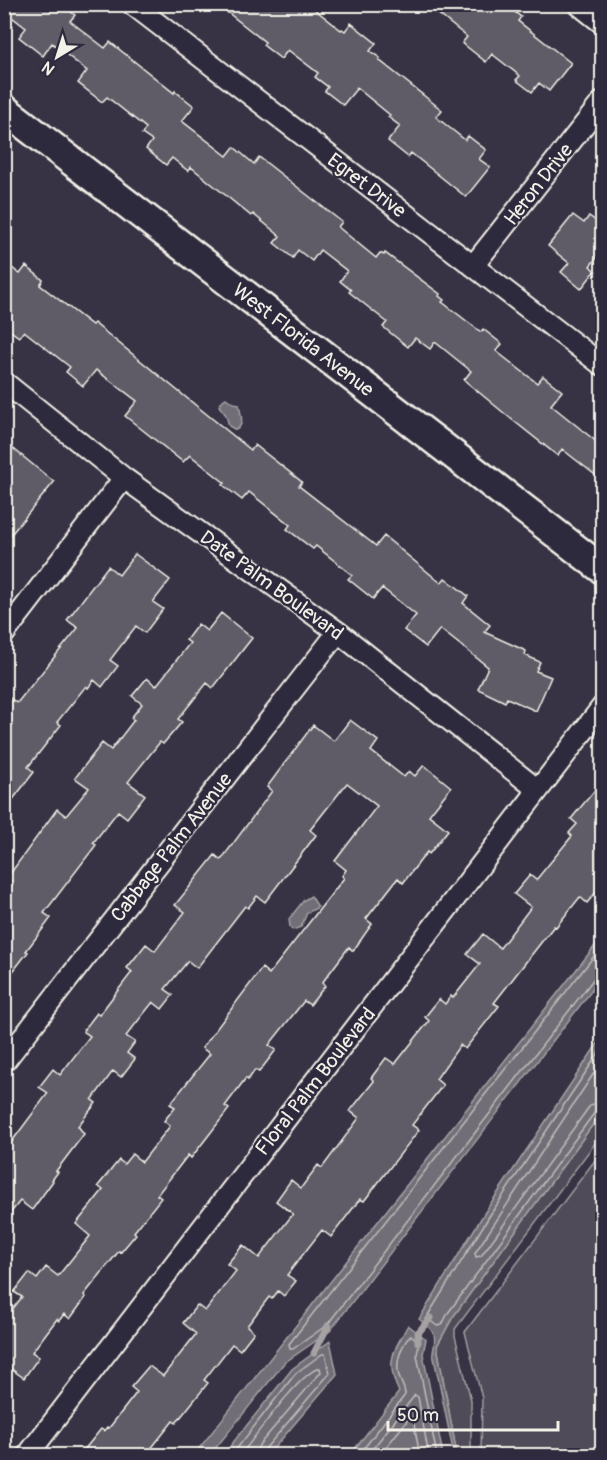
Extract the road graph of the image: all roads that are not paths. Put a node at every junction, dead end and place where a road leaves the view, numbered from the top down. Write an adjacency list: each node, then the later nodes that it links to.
1 (132, 4): 6 (street, Egret Drive)
2 (578, 4): 3 (street)
3 (603, 23)
4 (603, 102): 6 (street, Heron Drive)
5 (4, 109): 10 (street, West Florida Avenue)
6 (473, 266): 7 (street, Egret Drive)
7 (603, 365)
8 (4, 382): 9 (street, Date Palm Boulevard)
9 (124, 478): 11 (street, Date Palm Boulevard); 12 (street)
10 (603, 569)
11 (338, 632): 14 (street, Date Palm Boulevard); 15 (street, Cabbage Palm Avenue)
12 (4, 634)
13 (603, 706): 14 (street, Floral Palm Boulevard)
14 (538, 790): 16 (street, Floral Palm Boulevard)
15 (4, 1062)
16 (27, 1455)

